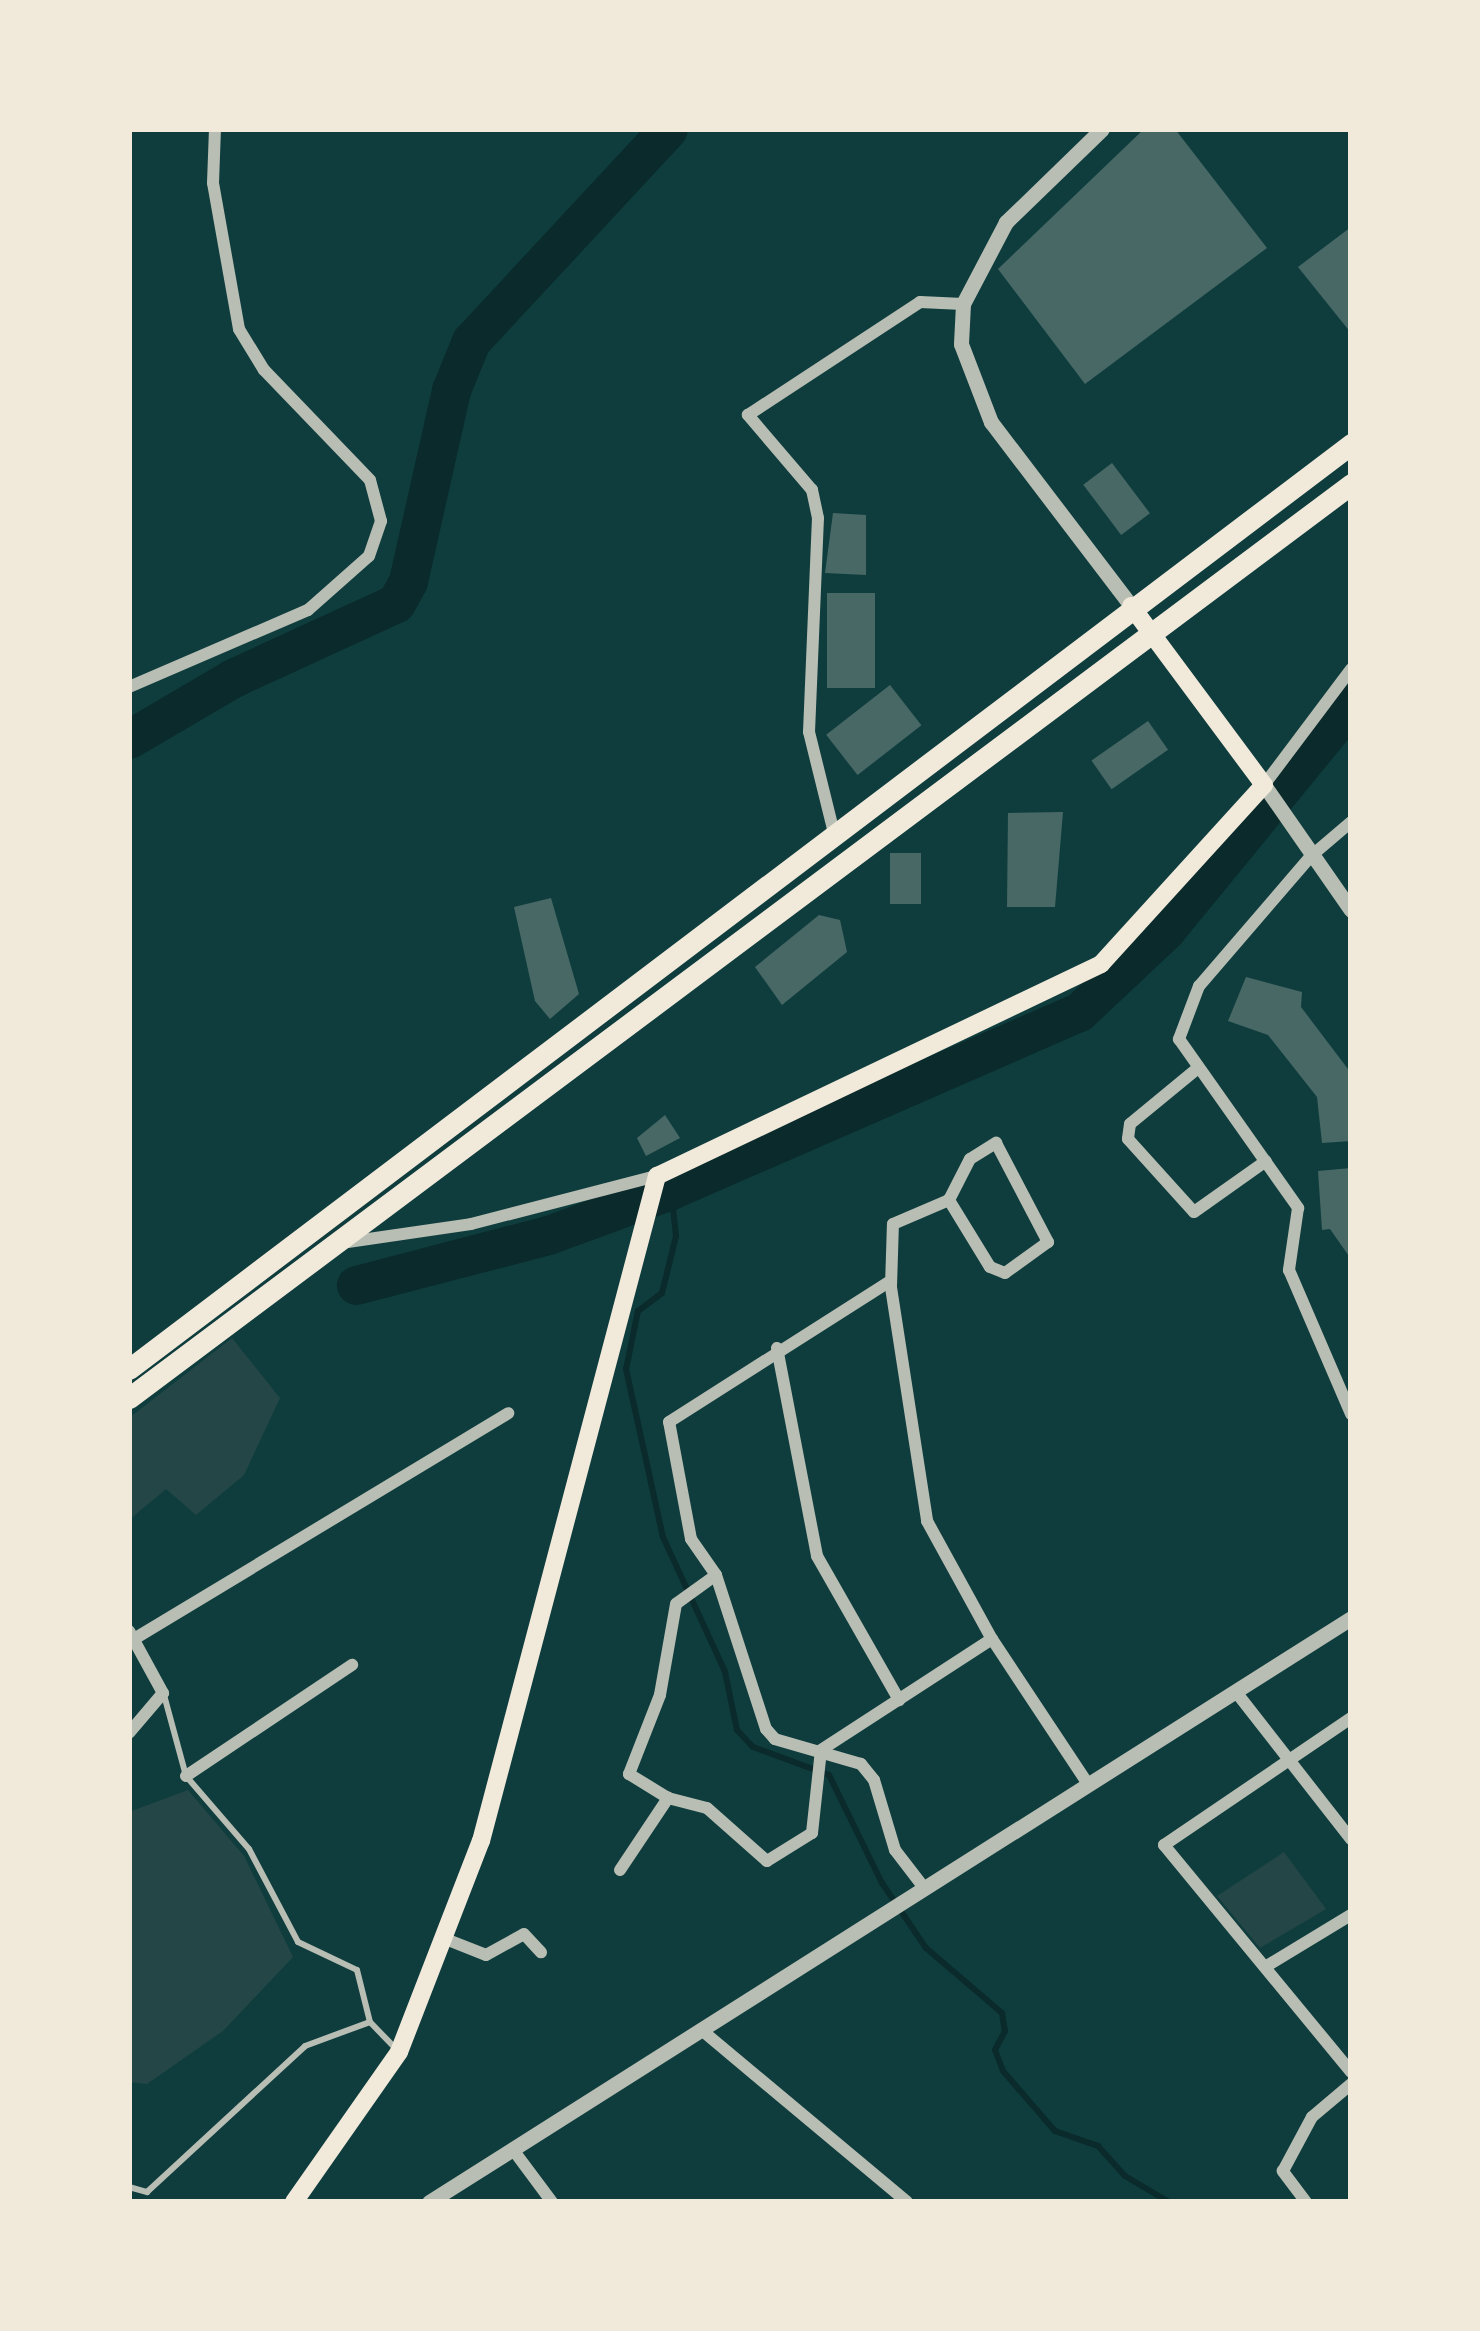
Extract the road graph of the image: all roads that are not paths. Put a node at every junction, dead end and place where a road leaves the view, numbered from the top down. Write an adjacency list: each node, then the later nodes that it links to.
1 (215, 129): 9 (street)
2 (1102, 129): 3 (street)
3 (963, 304): 6 (street); 12 (street)
4 (1351, 444): 6 (highway)
5 (1351, 484): 7 (highway)
6 (1132, 606): 7 (main road); 12 (highway)
7 (1153, 632): 10 (main road); 19 (highway)
8 (1351, 669): 10 (street)
9 (129, 688)
10 (1264, 785): 13 (street); 17 (main road)
11 (1351, 822): 13 (street)
12 (835, 838): 22 (highway)
13 (1310, 856): 14 (street); 15 (street)
14 (1351, 910)
15 (1198, 1068): 16 (street); 16 (street)
16 (1266, 1161): 25 (street)
17 (656, 1180): 19 (street); 45 (main road)
18 (949, 1200): 18 (street); 20 (street)
19 (340, 1243): 23 (highway)
20 (891, 1293): 21 (street); 29 (street)
21 (778, 1348): 26 (street); 33 (street)
22 (129, 1369)
23 (129, 1398)
24 (508, 1413): 28 (street)
25 (1351, 1414)
26 (716, 1576): 36 (street); 40 (street)
27 (1351, 1618): 31 (street)
28 (131, 1637): 32 (street)
29 (992, 1639): 33 (street); 39 (street)
30 (352, 1665): 38 (street)
31 (1236, 1692): 37 (street); 39 (street)
32 (164, 1693): 35 (street); 38 (lane)
33 (898, 1700): 36 (street)
34 (1351, 1718): 37 (street)
35 (129, 1733)
36 (821, 1750): 40 (street); 43 (street)
37 (1288, 1758): 41 (street); 47 (street)
38 (186, 1777): 48 (lane)
39 (1088, 1784): 43 (street)
40 (668, 1798): 42 (street)
41 (1351, 1840)
42 (620, 1870)
43 (926, 1889): 49 (street)
44 (1351, 1915): 47 (street)
45 (443, 1938): 46 (street); 50 (main road)
46 (541, 1952)
47 (1265, 1967): 51 (street)
48 (370, 2022): 50 (lane); 53 (lane)
49 (705, 2033): 52 (street); 57 (street)
50 (399, 2052): 54 (main road)
51 (1350, 2073): 58 (street)
52 (514, 2151): 55 (street); 56 (street)
53 (129, 2187)
54 (294, 2202)
55 (429, 2202)
56 (552, 2202)
57 (907, 2202)
58 (1306, 2202)

